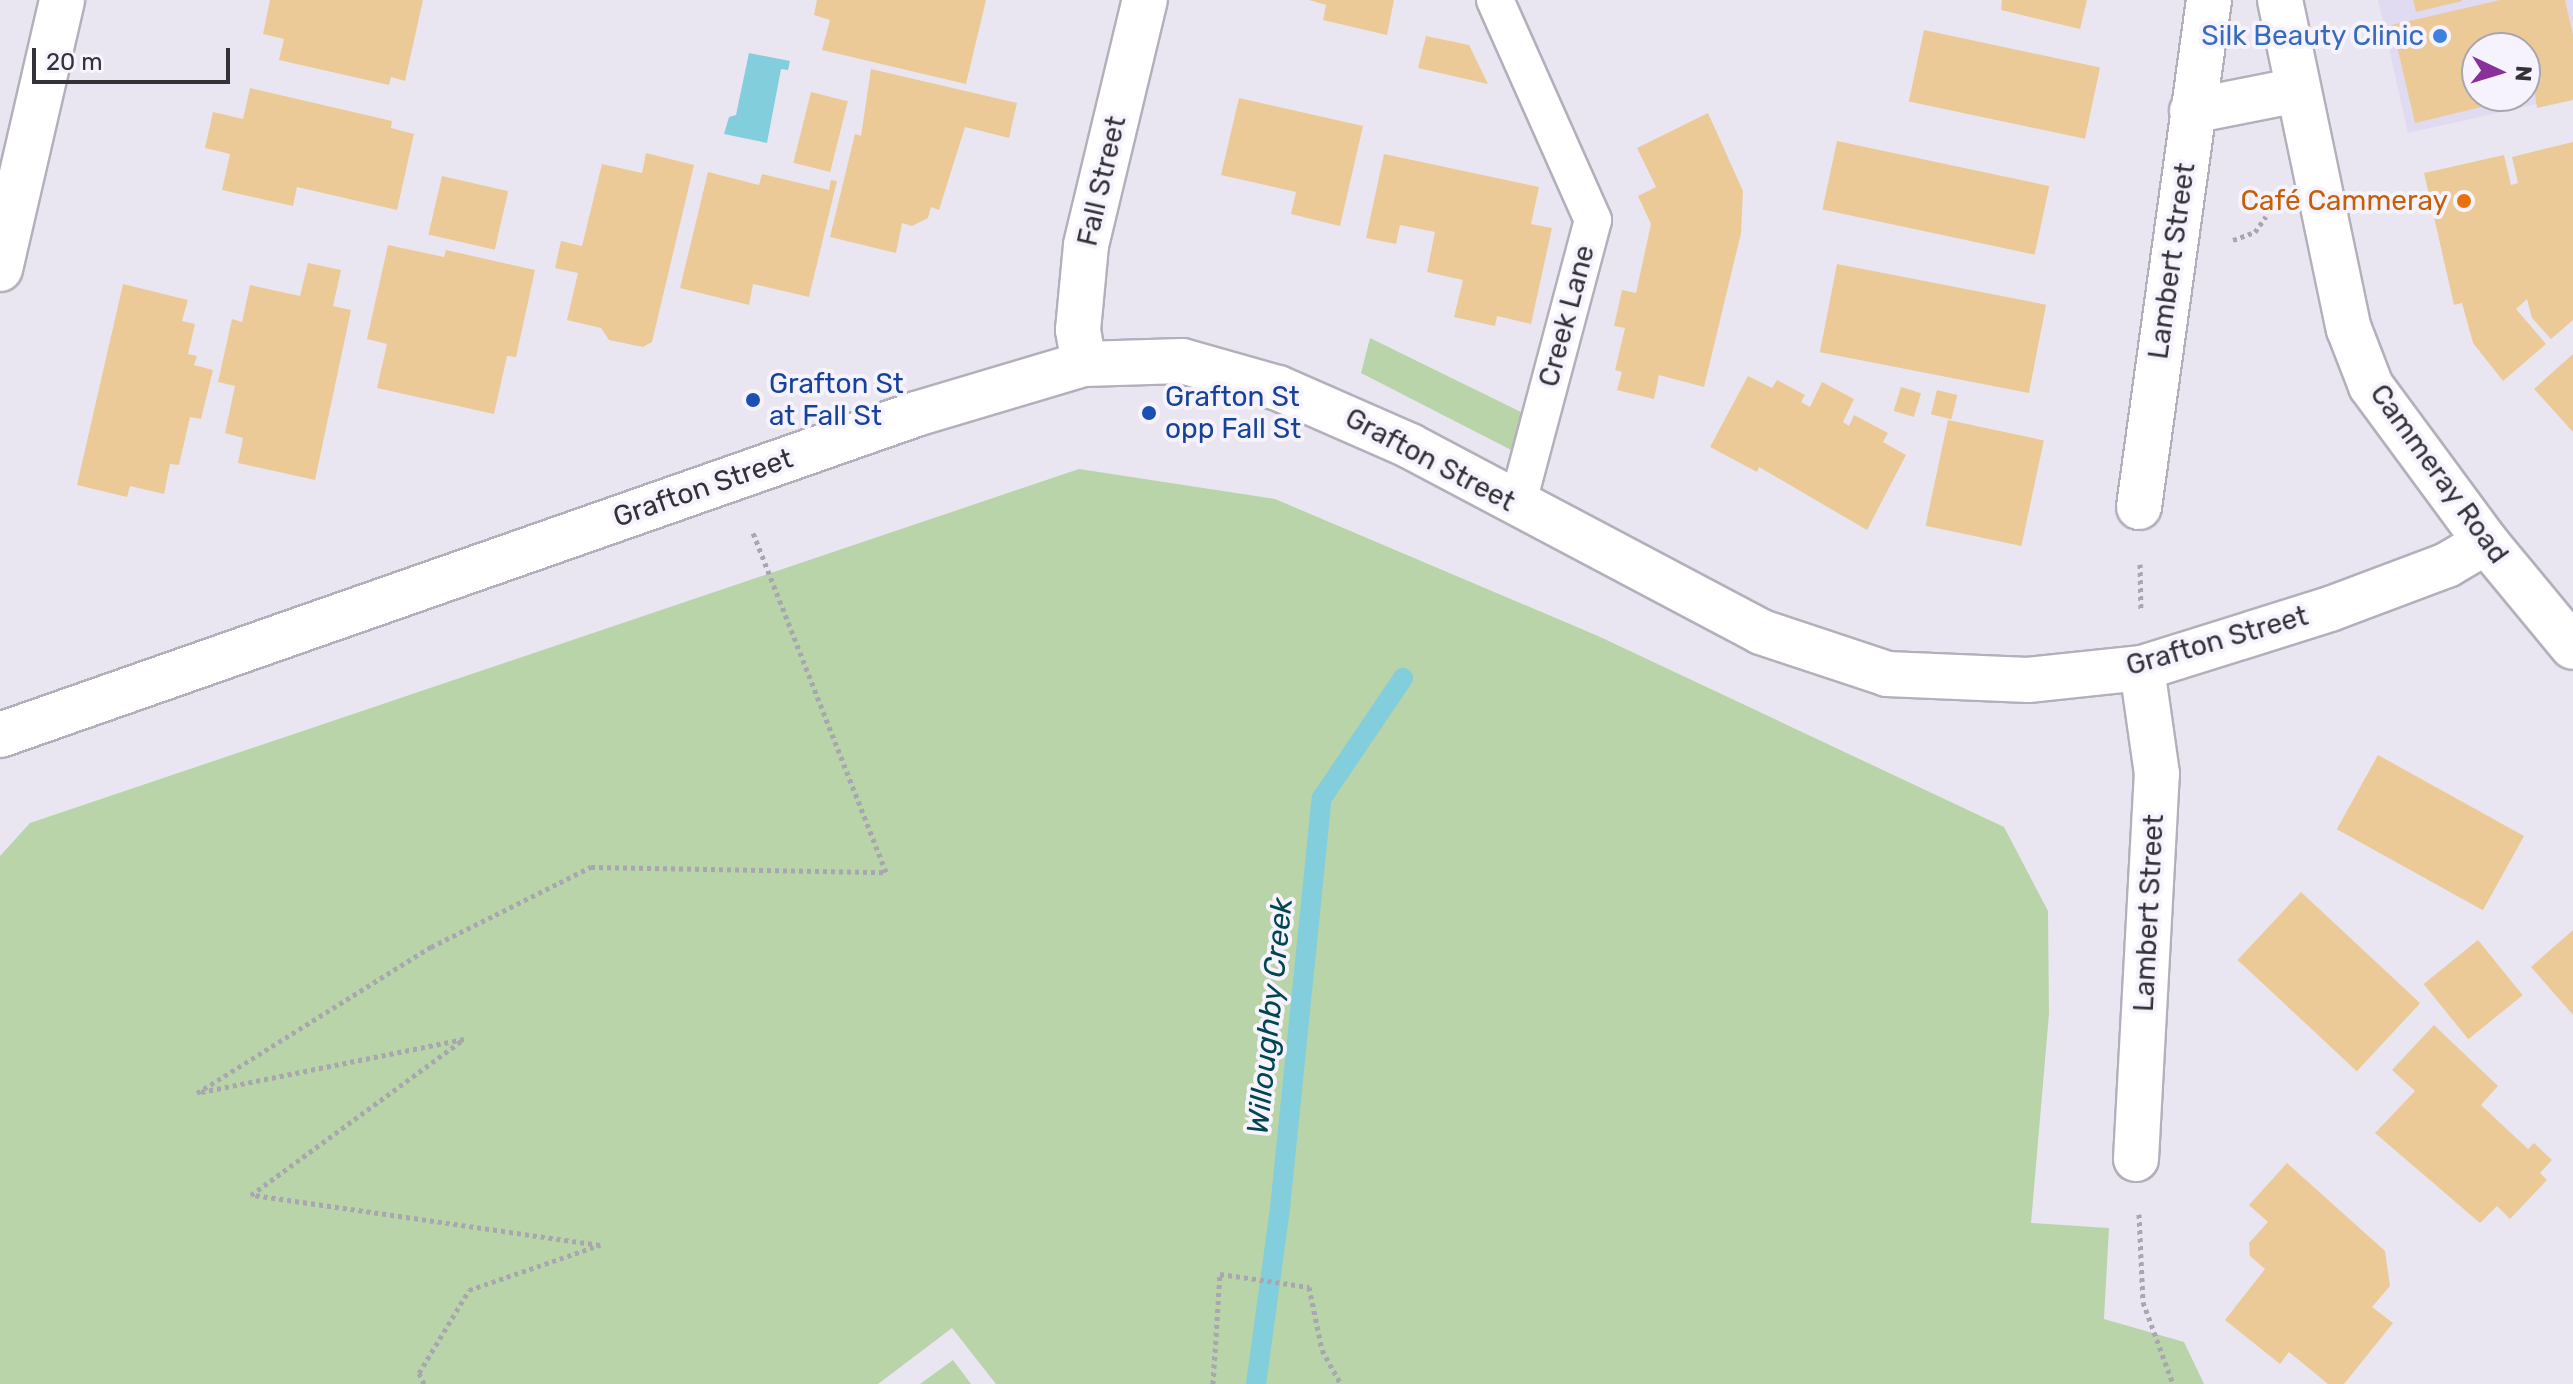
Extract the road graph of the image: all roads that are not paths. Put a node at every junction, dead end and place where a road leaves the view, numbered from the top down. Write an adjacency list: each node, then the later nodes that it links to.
1 (62, 0): 8 (street)
2 (1145, 0): 9 (street, Fall Street)
3 (1495, 0): 10 (lane, Creek Lane)
4 (2209, 0): 7 (street, Lambert Street)
5 (2280, 0): 6 (street, Cammeray Road)
6 (2298, 90): 7 (street); 12 (street, Cammeray Road)
7 (2192, 111): 11 (street, Lambert Street)
8 (0, 269)
9 (1084, 364): 10 (street, Grafton Street); 15 (street, Grafton Street)
10 (1517, 506): 14 (street, Grafton Street)
11 (2139, 507)
12 (2486, 542): 13 (street, Cammeray Road); 14 (street, Grafton Street)
13 (2573, 647)
14 (2142, 668): 16 (street, Lambert Street)
15 (5, 721)
16 (2136, 1159)

